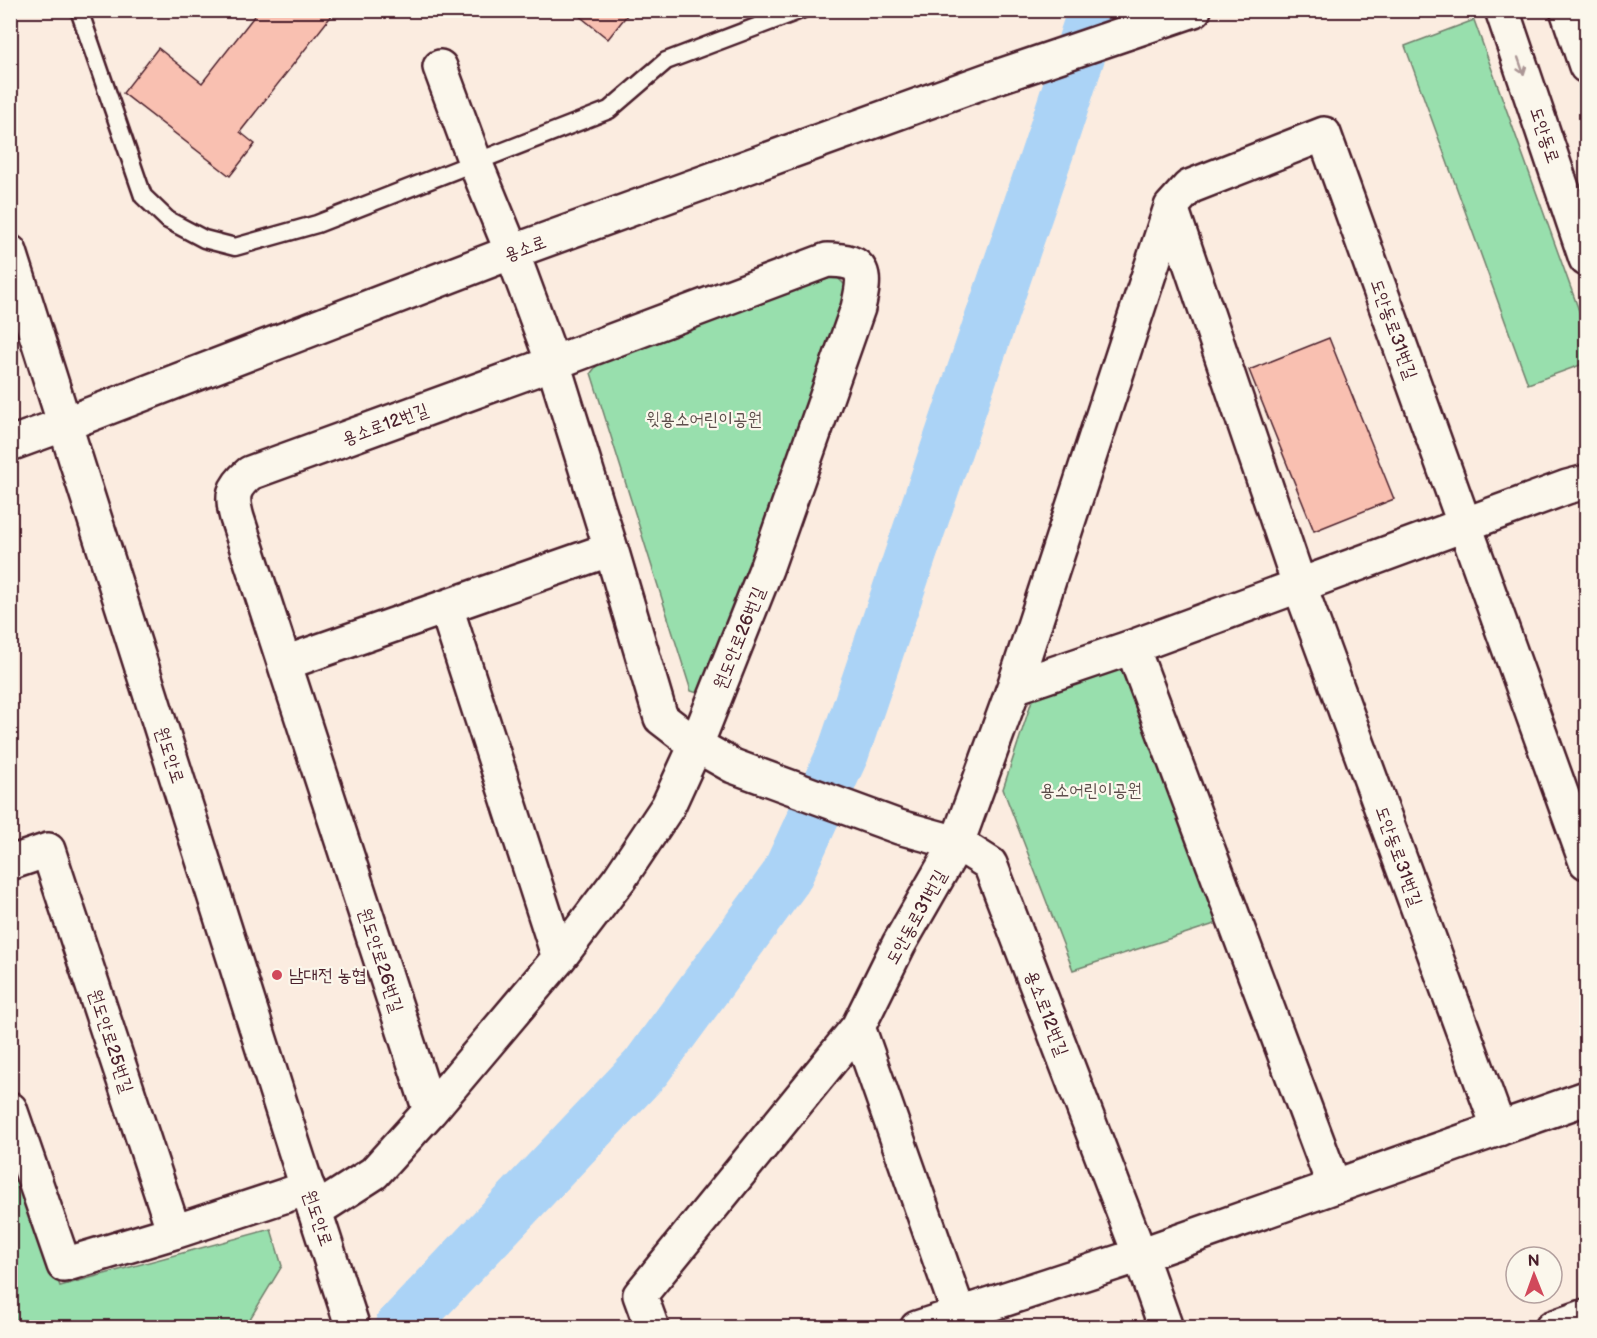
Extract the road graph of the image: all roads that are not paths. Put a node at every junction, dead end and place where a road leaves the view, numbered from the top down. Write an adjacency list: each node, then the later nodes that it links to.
1 (79, 10): 8 (lane)
2 (801, 10): 8 (lane)
3 (1502, 10): 9 (street, 도안동로, one-way to 9)
4 (1567, 10): 6 (street)
5 (1193, 11): 13 (street, 용소로)
6 (1587, 66)
7 (440, 67): 8 (street)
8 (475, 162): 13 (street)
9 (1565, 194): 11 (lane); 14 (street, 도안동로)
10 (1171, 207): 21 (street, 도안동로31번길); 23 (street, 도안동로31번길); 27 (street, 도안동로31번길)
11 (1587, 223)
12 (10, 252): 17 (street, 원도안로)
13 (512, 252): 16 (street); 17 (street, 용소로)
14 (1587, 259)
15 (862, 290): 16 (street, 용소로12번길); 28 (street, 원도안로26번길)
16 (553, 363): 20 (street, 용소로12번길); 22 (street)
17 (65, 424): 18 (street, 용소로); 39 (street, 원도안로)
18 (10, 444)
19 (1585, 480): 21 (street)
20 (232, 500): 26 (street, 원도안로26번길)
21 (1464, 525): 23 (street); 30 (street, 도안동로31번길)
22 (611, 549): 24 (street); 28 (street)
23 (1299, 584): 25 (street); 37 (street, 도안동로31번길)
24 (446, 607): 26 (street); 32 (street)
25 (1132, 647): 27 (street); 38 (street)
26 (285, 663): 36 (street, 원도안로26번길)
27 (1014, 687): 29 (street, 도안동로31번길)
28 (696, 745): 29 (street, 용소로12번길); 32 (street, 원도안로26번길)
29 (957, 843): 33 (street, 도안동로31번길); 41 (street, 용소로12번길)
30 (1587, 862)
31 (10, 863): 40 (street, 원도안로25번길)
32 (559, 958): 36 (street, 원도안로26번길)
33 (858, 1027): 42 (street); 45 (street, 도안동로31번길)
34 (1587, 1098): 37 (street)
35 (10, 1109): 40 (street)
36 (430, 1111): 39 (street, 원도안로26번길)
37 (1499, 1129): 38 (street)
38 (1334, 1186): 41 (street)
39 (311, 1200): 40 (street); 44 (street, 원도안로)
40 (174, 1232)
41 (1140, 1255): 42 (street); 47 (street, 용소로12번길)
42 (959, 1314): 46 (street)
43 (1587, 1317): 48 (street)
44 (353, 1328)
45 (652, 1328)
46 (917, 1328)
47 (1166, 1328)
48 (1552, 1328)

